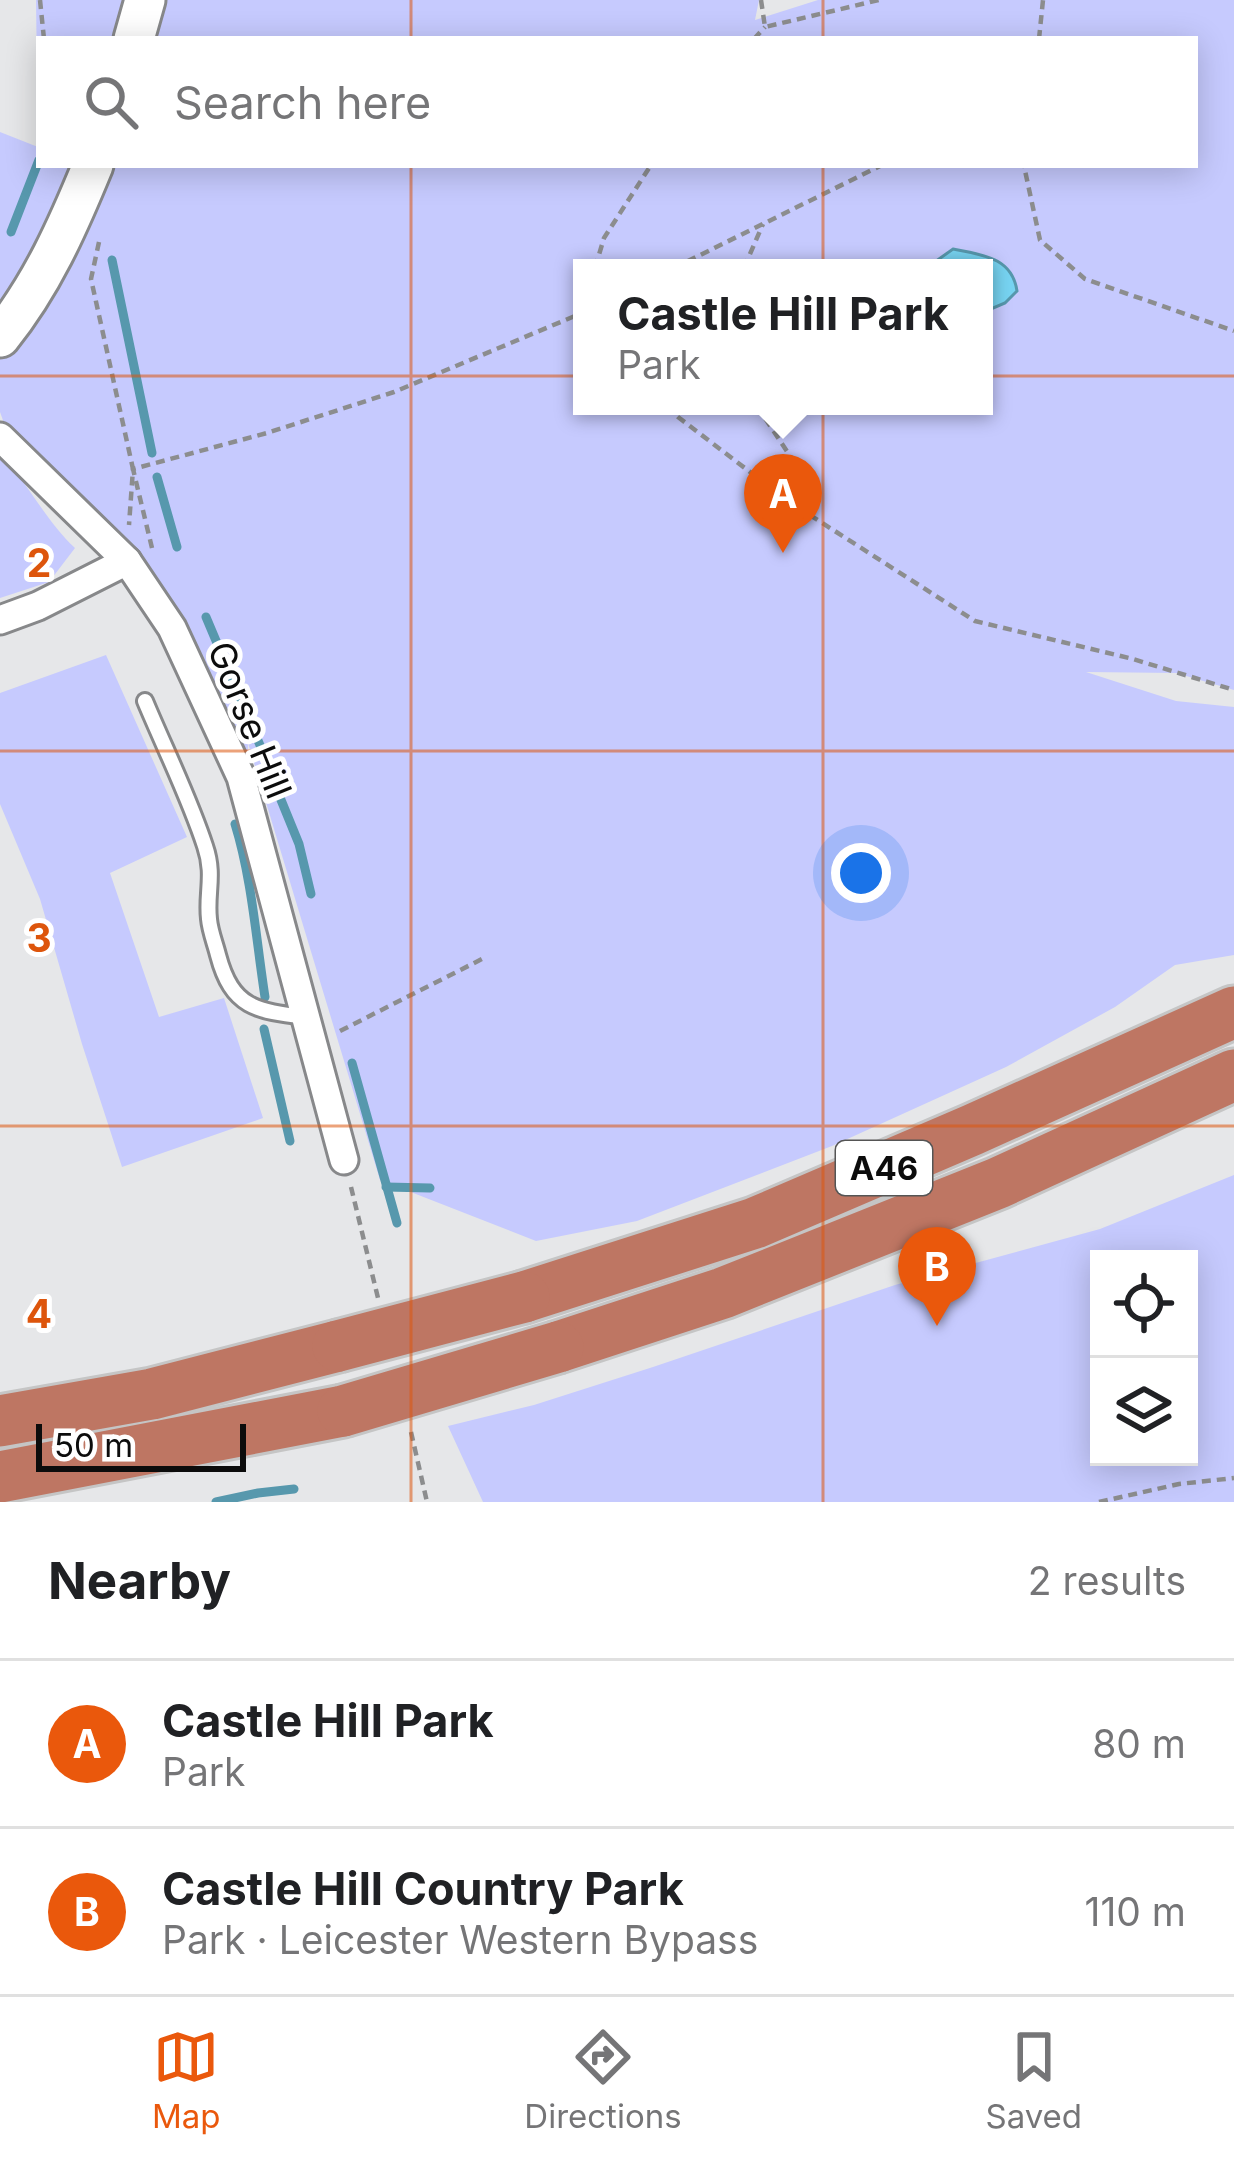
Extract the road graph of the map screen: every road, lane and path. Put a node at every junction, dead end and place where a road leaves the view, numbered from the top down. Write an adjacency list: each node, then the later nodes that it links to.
1 (40, 0): 7 (path)
2 (146, 0): 8 (street)
3 (761, 0): 6 (path)
4 (874, 0): 6 (path)
5 (1043, 0): 10 (path)
6 (765, 27): 9 (path)
7 (44, 36)
8 (135, 36)
9 (757, 36)
10 (1039, 36)
11 (92, 168): 22 (street)
12 (649, 168): 17 (path)
13 (876, 168): 15 (path)
14 (1022, 168): 21 (path)
15 (764, 224): 18 (path); 19 (path)
16 (100, 234): 27 (path)
17 (598, 259)
18 (692, 259)
19 (748, 259)
20 (573, 316): 27 (path)
21 (1234, 331)
22 (0, 338)
23 (678, 415): 30 (path)
24 (763, 415): 26 (path)
25 (0, 437): 28 (street, Gorse Hill)
26 (794, 462)
27 (133, 469): 28 (path); 28 (path)
28 (141, 560): 29 (street); 34 (street, Gorse Hill)
29 (0, 620)
30 (1234, 690)
31 (145, 701): 34 (lane)
32 (482, 959): 34 (path)
33 (1234, 1012): 37 (highway, A46, bridge)
34 (310, 1031): 36 (street, Gorse Hill)
35 (1234, 1075): 40 (highway, A46, bridge)
36 (344, 1160)
37 (338, 1346): 38 (highway, A46); 39 (highway, A46)
38 (0, 1384)
39 (0, 1421)
40 (0, 1477)
41 (1234, 1478): 42 (path)
42 (1099, 1502)

